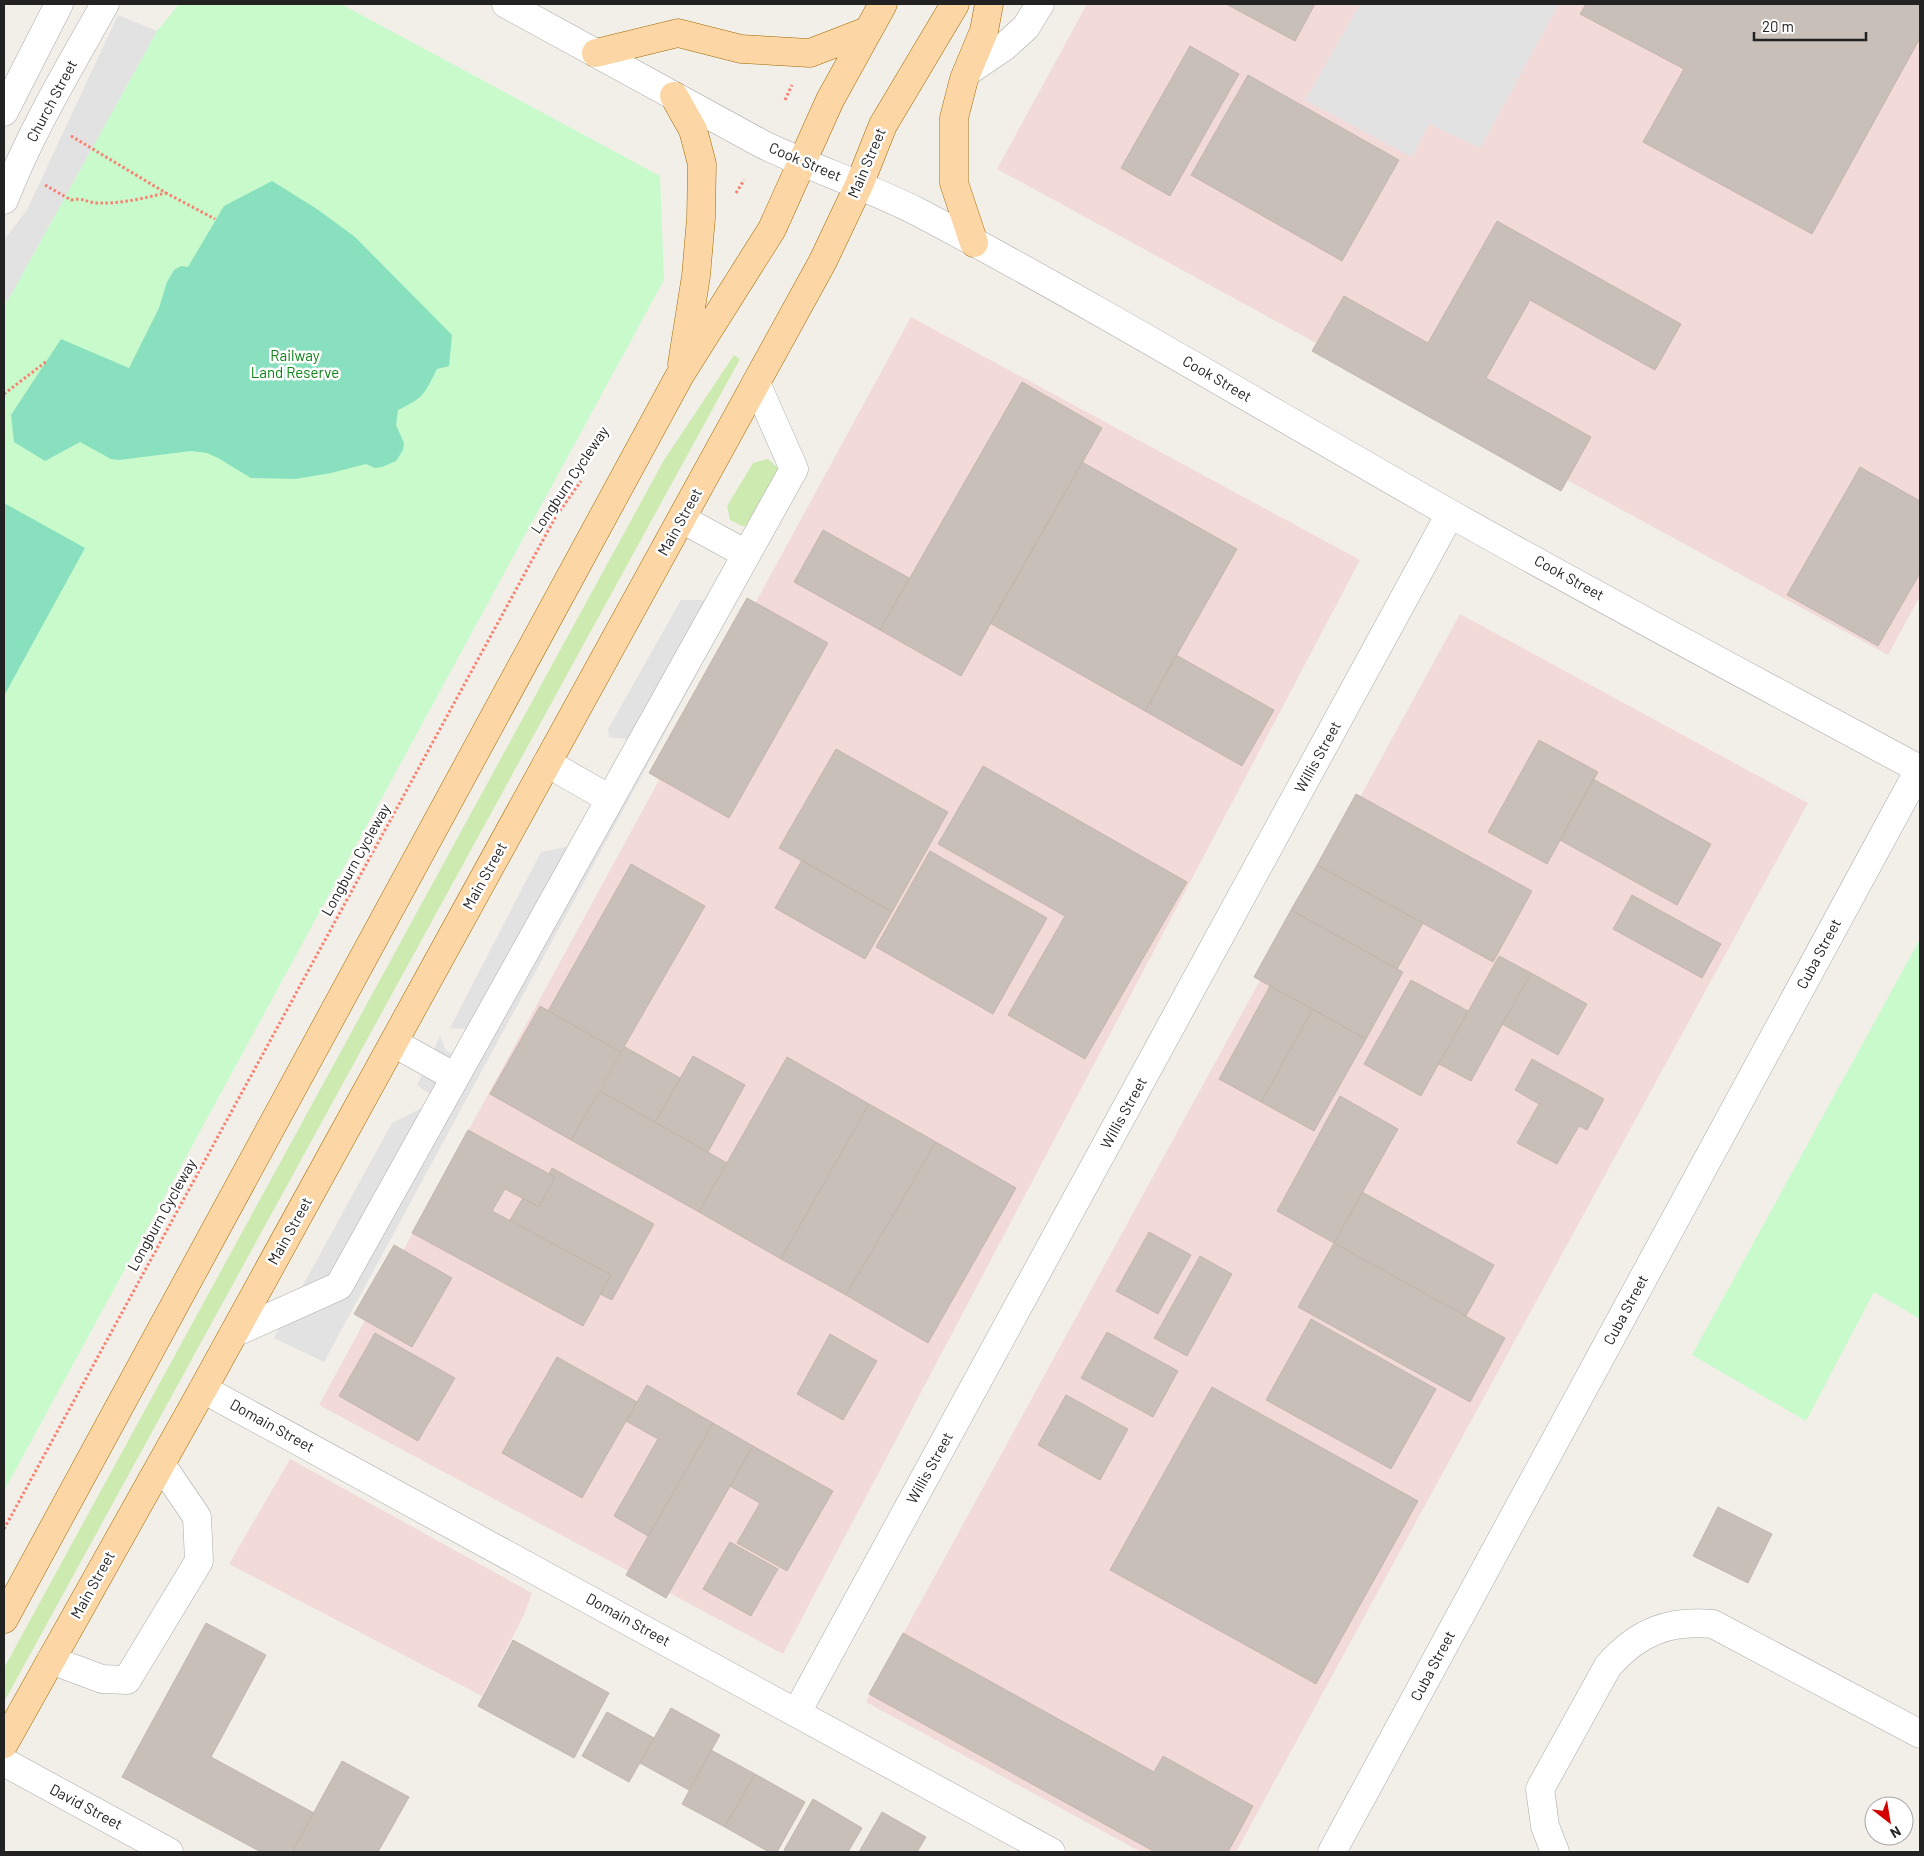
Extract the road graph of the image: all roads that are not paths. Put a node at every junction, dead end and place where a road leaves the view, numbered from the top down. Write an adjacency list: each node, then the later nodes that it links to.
1 (59, 4): 12 (street)
2 (105, 4): 15 (street, Church Street)
3 (506, 4): 9 (street, Cook Street)
4 (883, 4): 8 (main road)
5 (954, 4): 14 (main road, Main Street)
6 (989, 4): 10 (main road)
7 (1040, 4): 10 (street)
8 (868, 31): 9 (main road); 13 (main road)
9 (596, 53): 11 (street, Cook Street)
10 (967, 72): 16 (main road)
11 (674, 96): 13 (street, Cook Street); 17 (main road)
12 (4, 112)
13 (802, 163): 14 (street, Cook Street); 17 (main road)
14 (859, 185): 16 (street, Cook Street); 18 (main road, Main Street)
15 (4, 200)
16 (974, 243): 19 (street, Cook Street)
17 (680, 375): 30 (main road)
18 (756, 383): 20 (main road, Main Street); 21 (street)
19 (1450, 514): 23 (street, Cook Street); 32 (street, Willis Street)
20 (682, 519): 21 (street); 22 (main road, Main Street)
21 (746, 554): 24 (street)
22 (547, 763): 24 (street); 25 (main road, Main Street)
23 (1920, 769): 38 (street, Cuba Street)
24 (610, 799): 26 (street)
25 (394, 1043): 26 (street); 27 (main road, Main Street)
26 (455, 1077): 27 (street)
27 (234, 1333): 28 (main road, Main Street)
28 (203, 1389): 29 (main road, Main Street); 32 (street, Domain Street)
29 (161, 1464): 31 (main road, Main Street); 31 (street)
30 (4, 1619)
31 (51, 1660): 34 (main road, Main Street)
32 (797, 1712): 37 (street, Domain Street)
33 (1920, 1734): 39 (street)
34 (4, 1744)
35 (4, 1762): 36 (street, David Street)
36 (169, 1852)
37 (1051, 1852)
38 (1332, 1852)
39 (1555, 1852)

